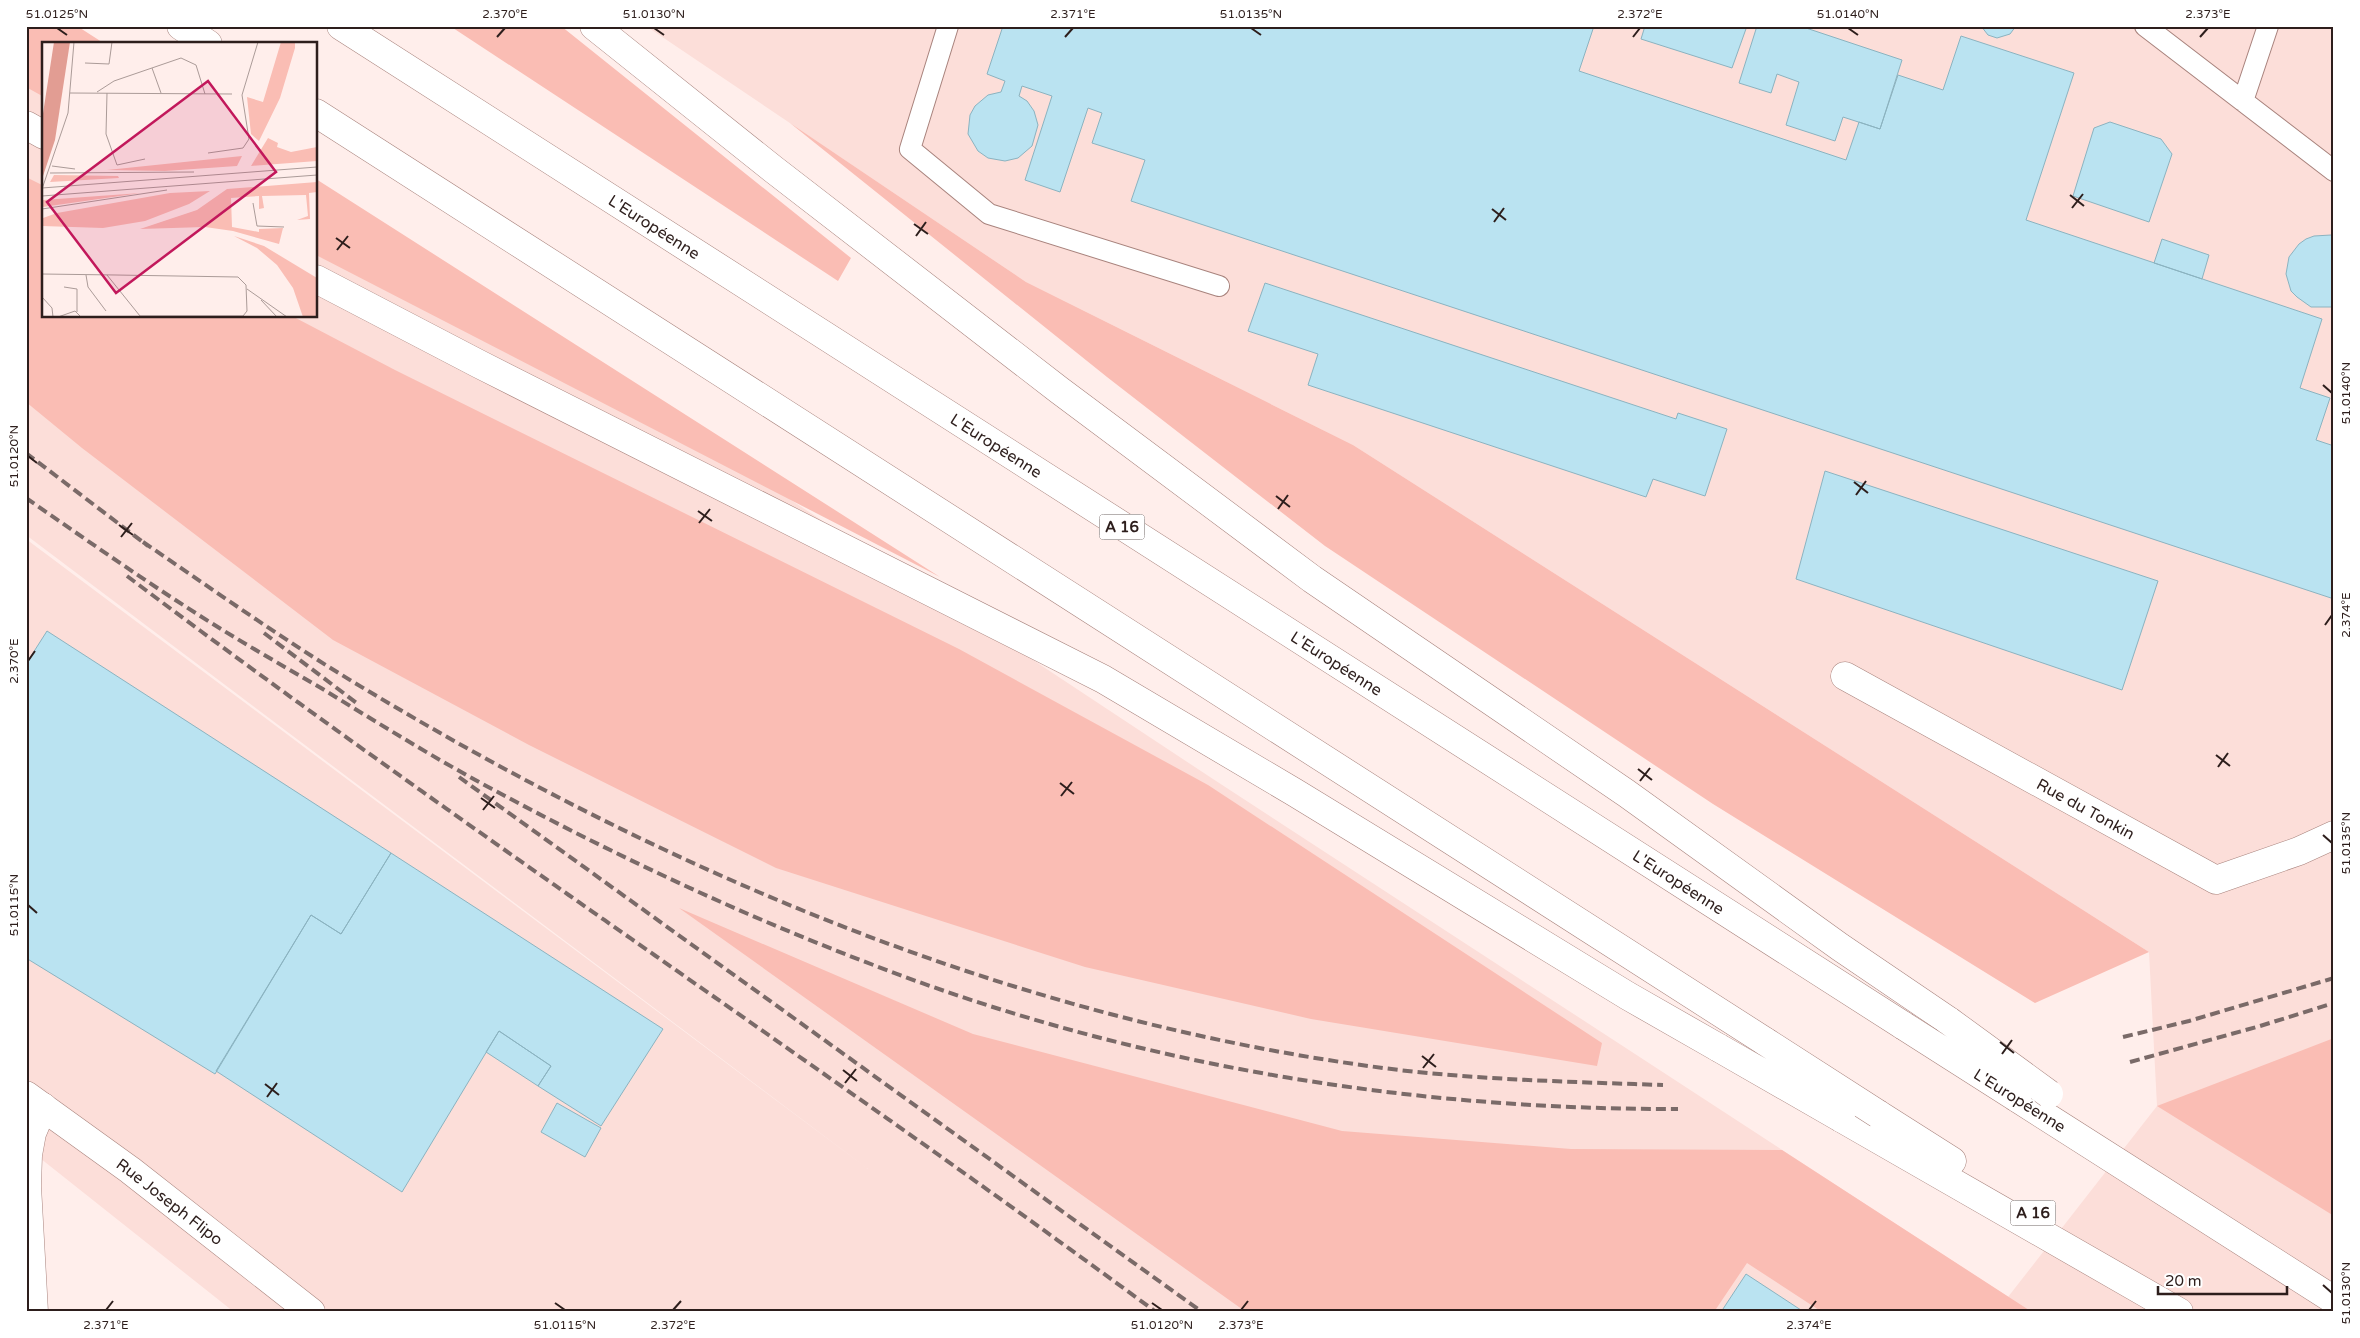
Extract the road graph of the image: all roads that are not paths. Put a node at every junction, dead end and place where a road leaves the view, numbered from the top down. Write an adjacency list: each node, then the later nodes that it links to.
1 (181, 26): 7 (main road)
2 (341, 26): 16 (main road, L'Européenne / A 16, bridge)
3 (594, 26): 16 (main road, bridge)
4 (948, 26): 12 (lane)
5 (2144, 26): 8 (lane)
6 (2268, 26): 8 (lane)
7 (205, 42)
8 (2243, 101): 10 (lane)
9 (318, 114): 20 (main road, A 16, bridge)
10 (2334, 171)
11 (318, 280): 19 (main road, bridge)
12 (1219, 286)
13 (1845, 676): 14 (main road, Rue du Tonkin)
14 (2334, 835)
15 (35, 1101): 17 (main road); 18 (main road, Rue Joseph Flipo)
16 (2323, 1293)
17 (34, 1312)
18 (311, 1312)
19 (2179, 1312)
20 (2188, 1312)

